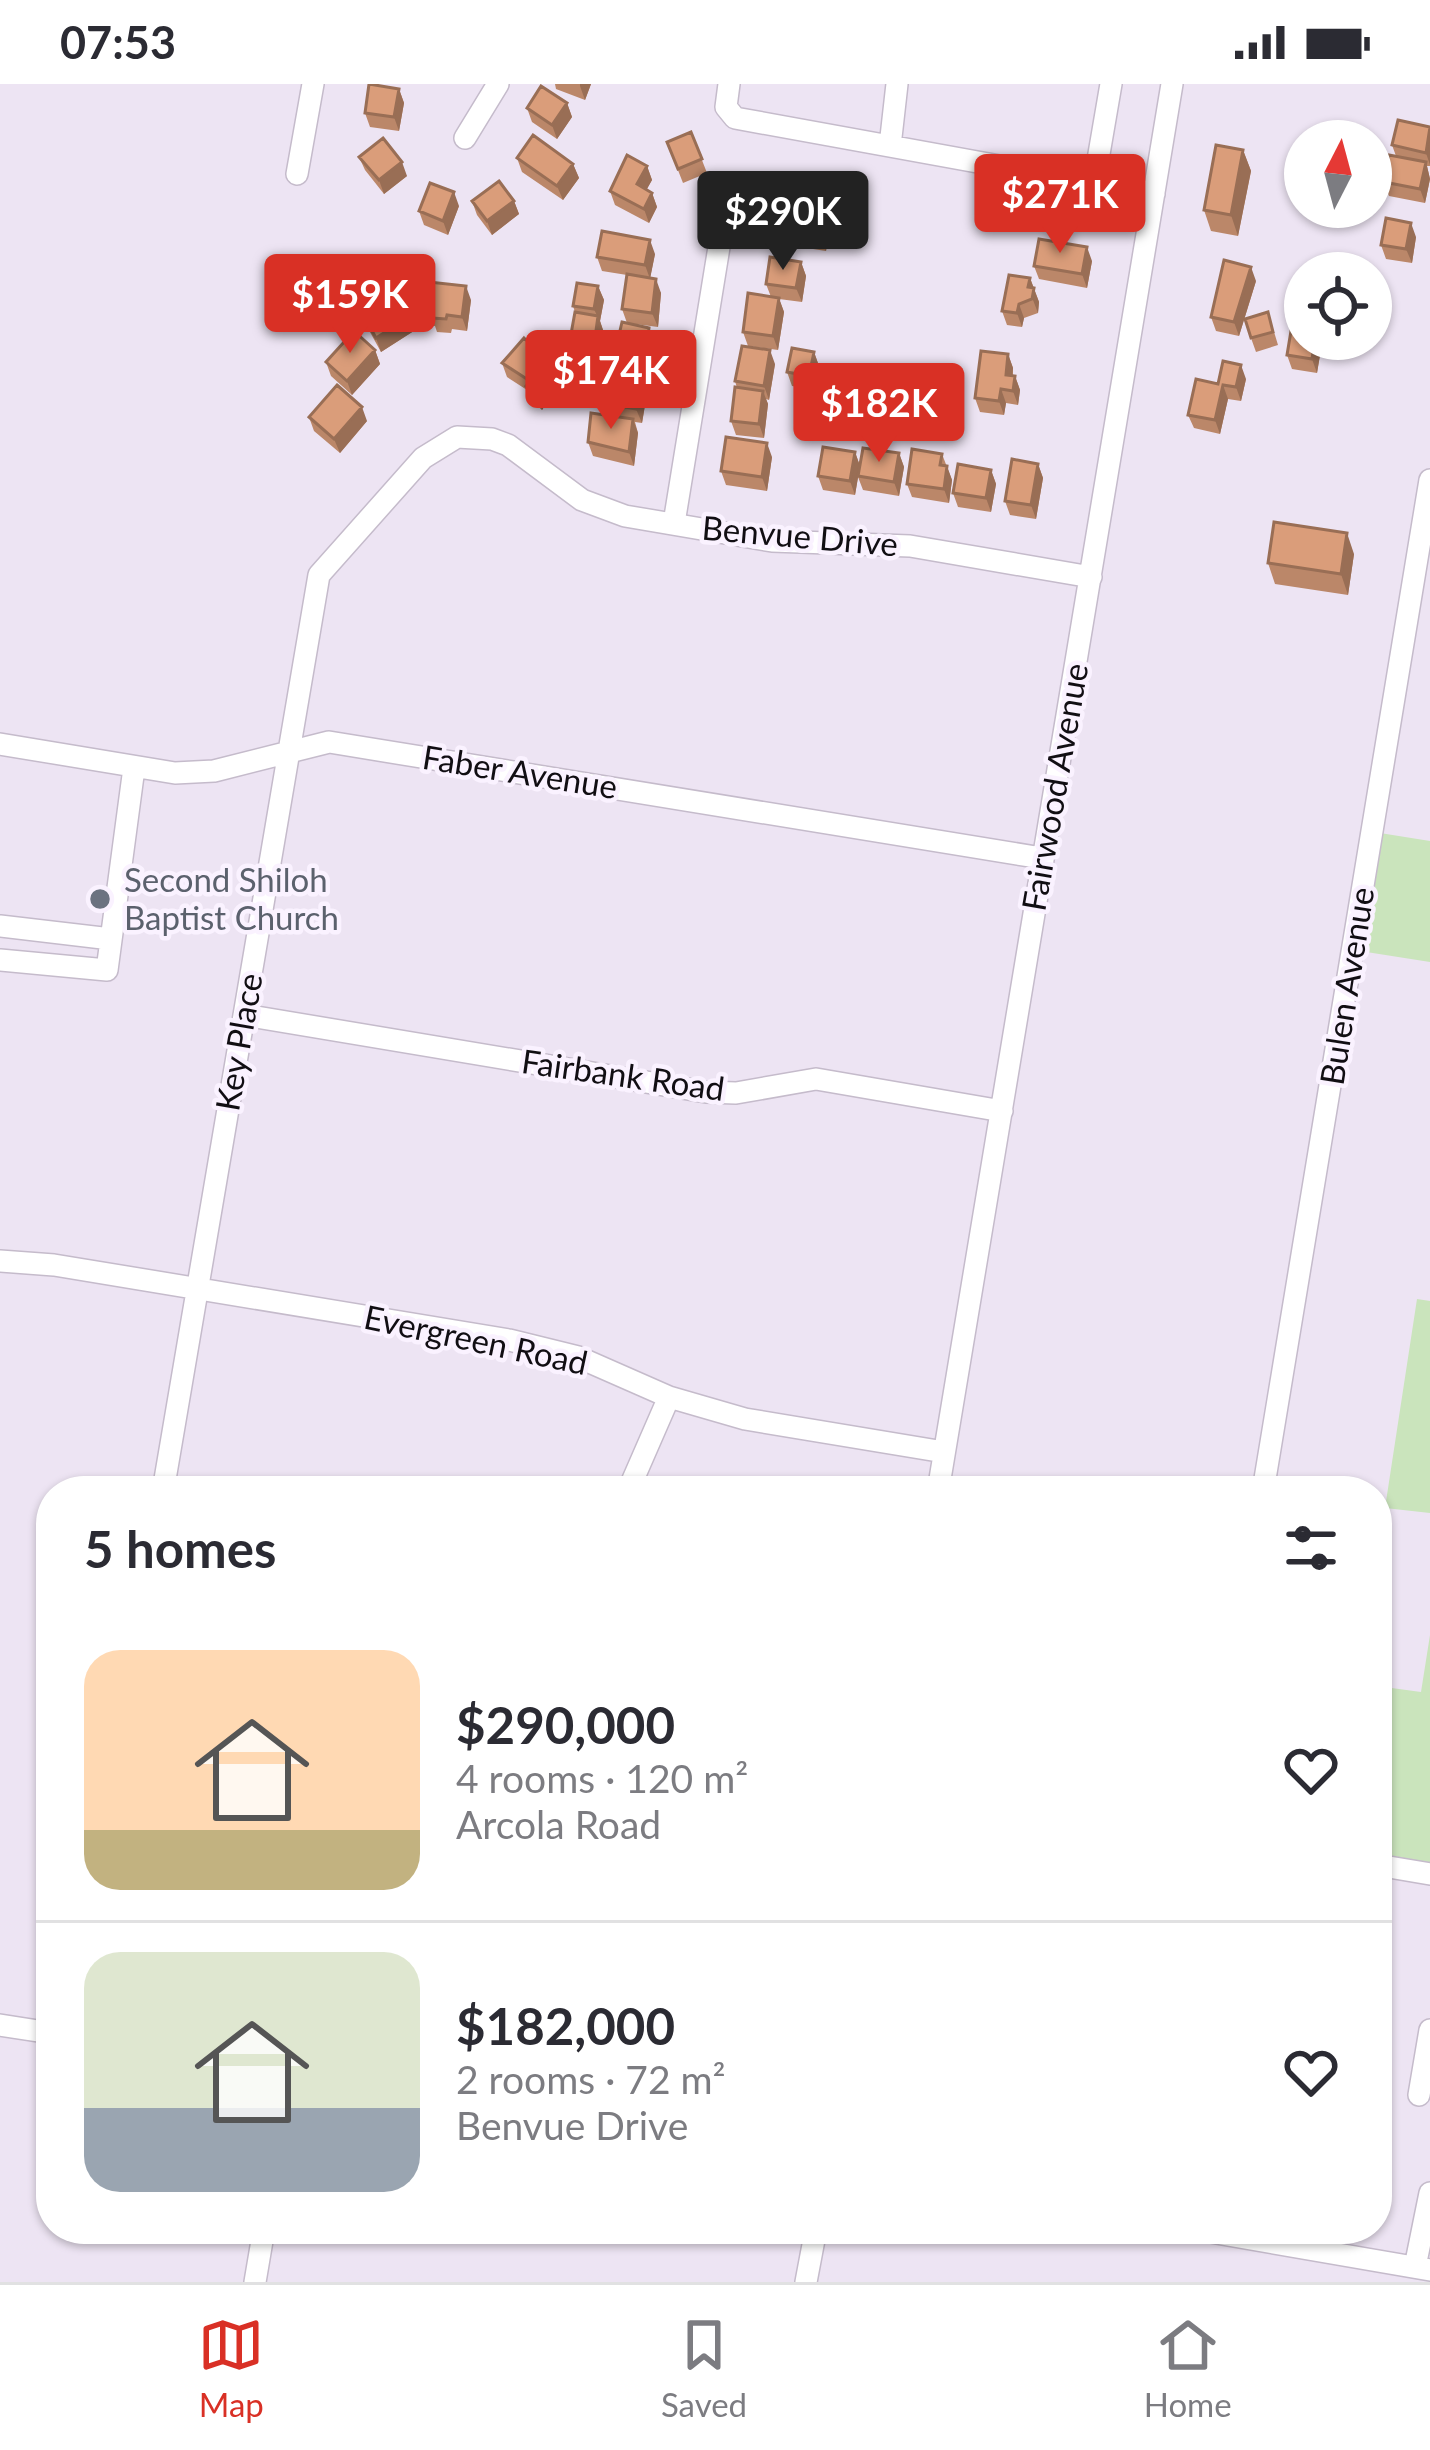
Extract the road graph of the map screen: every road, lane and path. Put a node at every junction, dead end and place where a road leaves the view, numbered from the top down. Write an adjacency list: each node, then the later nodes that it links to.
1 (313, 84): 9 (street)
2 (498, 84): 7 (street)
3 (729, 84): 8 (street)
4 (1111, 84): 10 (street)
5 (1172, 84): 11 (street, Fairwood Avenue)
6 (891, 85): 8 (street)
7 (465, 138)
8 (890, 146): 10 (street)
9 (297, 174)
10 (1094, 183): 11 (street)
11 (1154, 194): 16 (street, Fairwood Avenue)
12 (720, 241): 15 (street)
13 (457, 437): 15 (street, Benvue Drive); 18 (street, Key Place)
14 (1430, 480): 33 (street, Bulen Avenue)
15 (674, 523): 16 (street, Benvue Drive)
16 (1091, 577): 20 (street, Fairwood Avenue)
17 (0, 744): 19 (street, Faber Avenue)
18 (288, 750): 19 (street, Faber Avenue); 20 (street, Faber Avenue); 24 (street, Key Place)
19 (134, 768): 22 (street)
20 (1042, 858): 25 (street, Fairwood Avenue)
21 (0, 926): 22 (street)
22 (111, 939): 23 (street)
23 (0, 960)
24 (244, 1015): 25 (street, Fairbank Road); 27 (street, Key Place)
25 (1002, 1111): 29 (street, Fairwood Avenue)
26 (0, 1262): 27 (street, Evergreen Road)
27 (197, 1288): 28 (street, Evergreen Road); 30 (street, Key Place)
28 (669, 1397): 29 (street, Evergreen Road); 31 (street)
29 (944, 1452): 32 (street, Fairwood Avenue)
30 (166, 1476)
31 (635, 1476)
32 (940, 1476)
33 (1265, 1476)
34 (1392, 1868): 35 (street)
35 (1430, 1874)
36 (0, 2025): 38 (street)
37 (1430, 2030): 39 (street)
38 (36, 2031)
39 (1419, 2095)
40 (1430, 2193): 44 (street)
41 (261, 2244): 45 (street)
42 (813, 2244): 46 (street)
43 (1273, 2244): 44 (street)
44 (1422, 2272)
45 (255, 2282)
46 (806, 2282)

